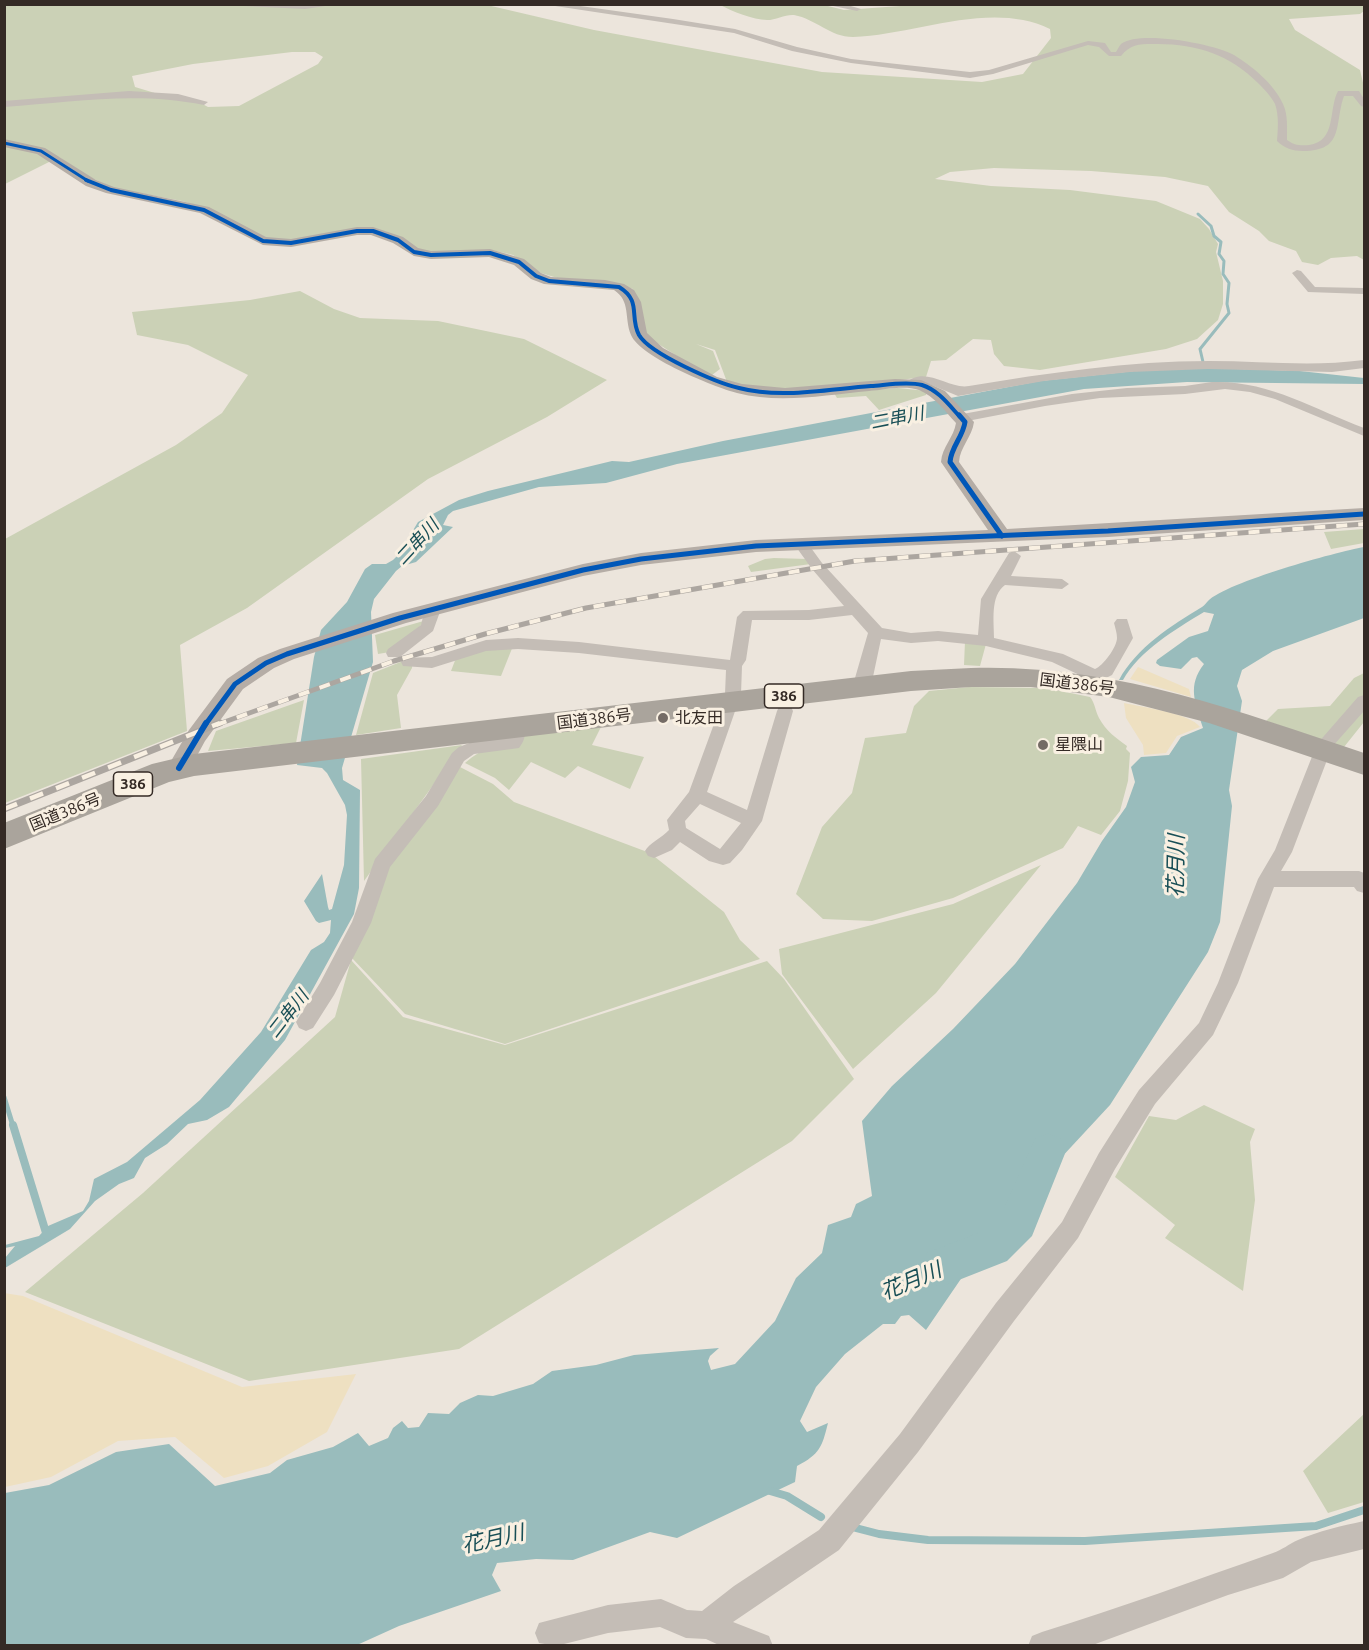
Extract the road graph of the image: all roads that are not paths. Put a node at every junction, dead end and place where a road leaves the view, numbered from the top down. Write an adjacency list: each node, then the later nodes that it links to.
1 (206, 4): 2 (street)
2 (336, 4)
3 (545, 4): 8 (street)
4 (827, 4): 5 (street)
5 (857, 9)
6 (204, 102): 7 (street)
7 (4, 104)
8 (1365, 104)
9 (4, 143): 14 (street)
10 (1297, 273): 11 (street)
11 (1365, 291)
12 (1365, 364): 13 (street)
13 (1239, 366): 14 (street); 15 (street)
14 (911, 384): 16 (street)
15 (1250, 387): 16 (street); 17 (street)
16 (962, 417): 19 (street)
17 (1365, 432)
18 (1365, 514): 19 (street)
19 (1002, 536): 20 (street)
20 (801, 544): 24 (street); 25 (street)
21 (1014, 556): 22 (street)
22 (1002, 580): 23 (street); 28 (street)
23 (1062, 584)
24 (434, 609): 29 (street); 40 (street)
25 (856, 609): 27 (street); 31 (street)
26 (1122, 623): 32 (street)
27 (877, 633): 28 (street); 33 (street)
28 (986, 641): 32 (street)
29 (394, 653)
30 (409, 662): 31 (street)
31 (734, 666): 35 (street)
32 (1096, 681): 33 (highway, 国道386号 / 386); 38 (highway, 国道386号 / 386)
33 (864, 687): 35 (highway, 国道386号 / 386)
34 (1365, 701): 38 (street)
35 (729, 703): 37 (highway, 国道386号 / 386); 41 (street)
36 (785, 711): 42 (street)
37 (516, 728): 40 (highway, 国道386号 / 386); 48 (street)
38 (1316, 748): 39 (highway, 国道386号 / 386); 46 (street)
39 (1365, 764)
40 (179, 768): 44 (highway, 国道386号 / 386)
41 (697, 795): 42 (street); 43 (street)
42 (753, 821): 43 (street)
43 (678, 832): 45 (street)
44 (4, 837)
45 (654, 851)
46 (1266, 879): 47 (street); 50 (street)
47 (1365, 886)
48 (306, 1022)
49 (1365, 1535): 53 (street)
50 (706, 1624): 51 (street); 52 (street)
51 (549, 1633)
52 (759, 1646)
53 (1042, 1646)

